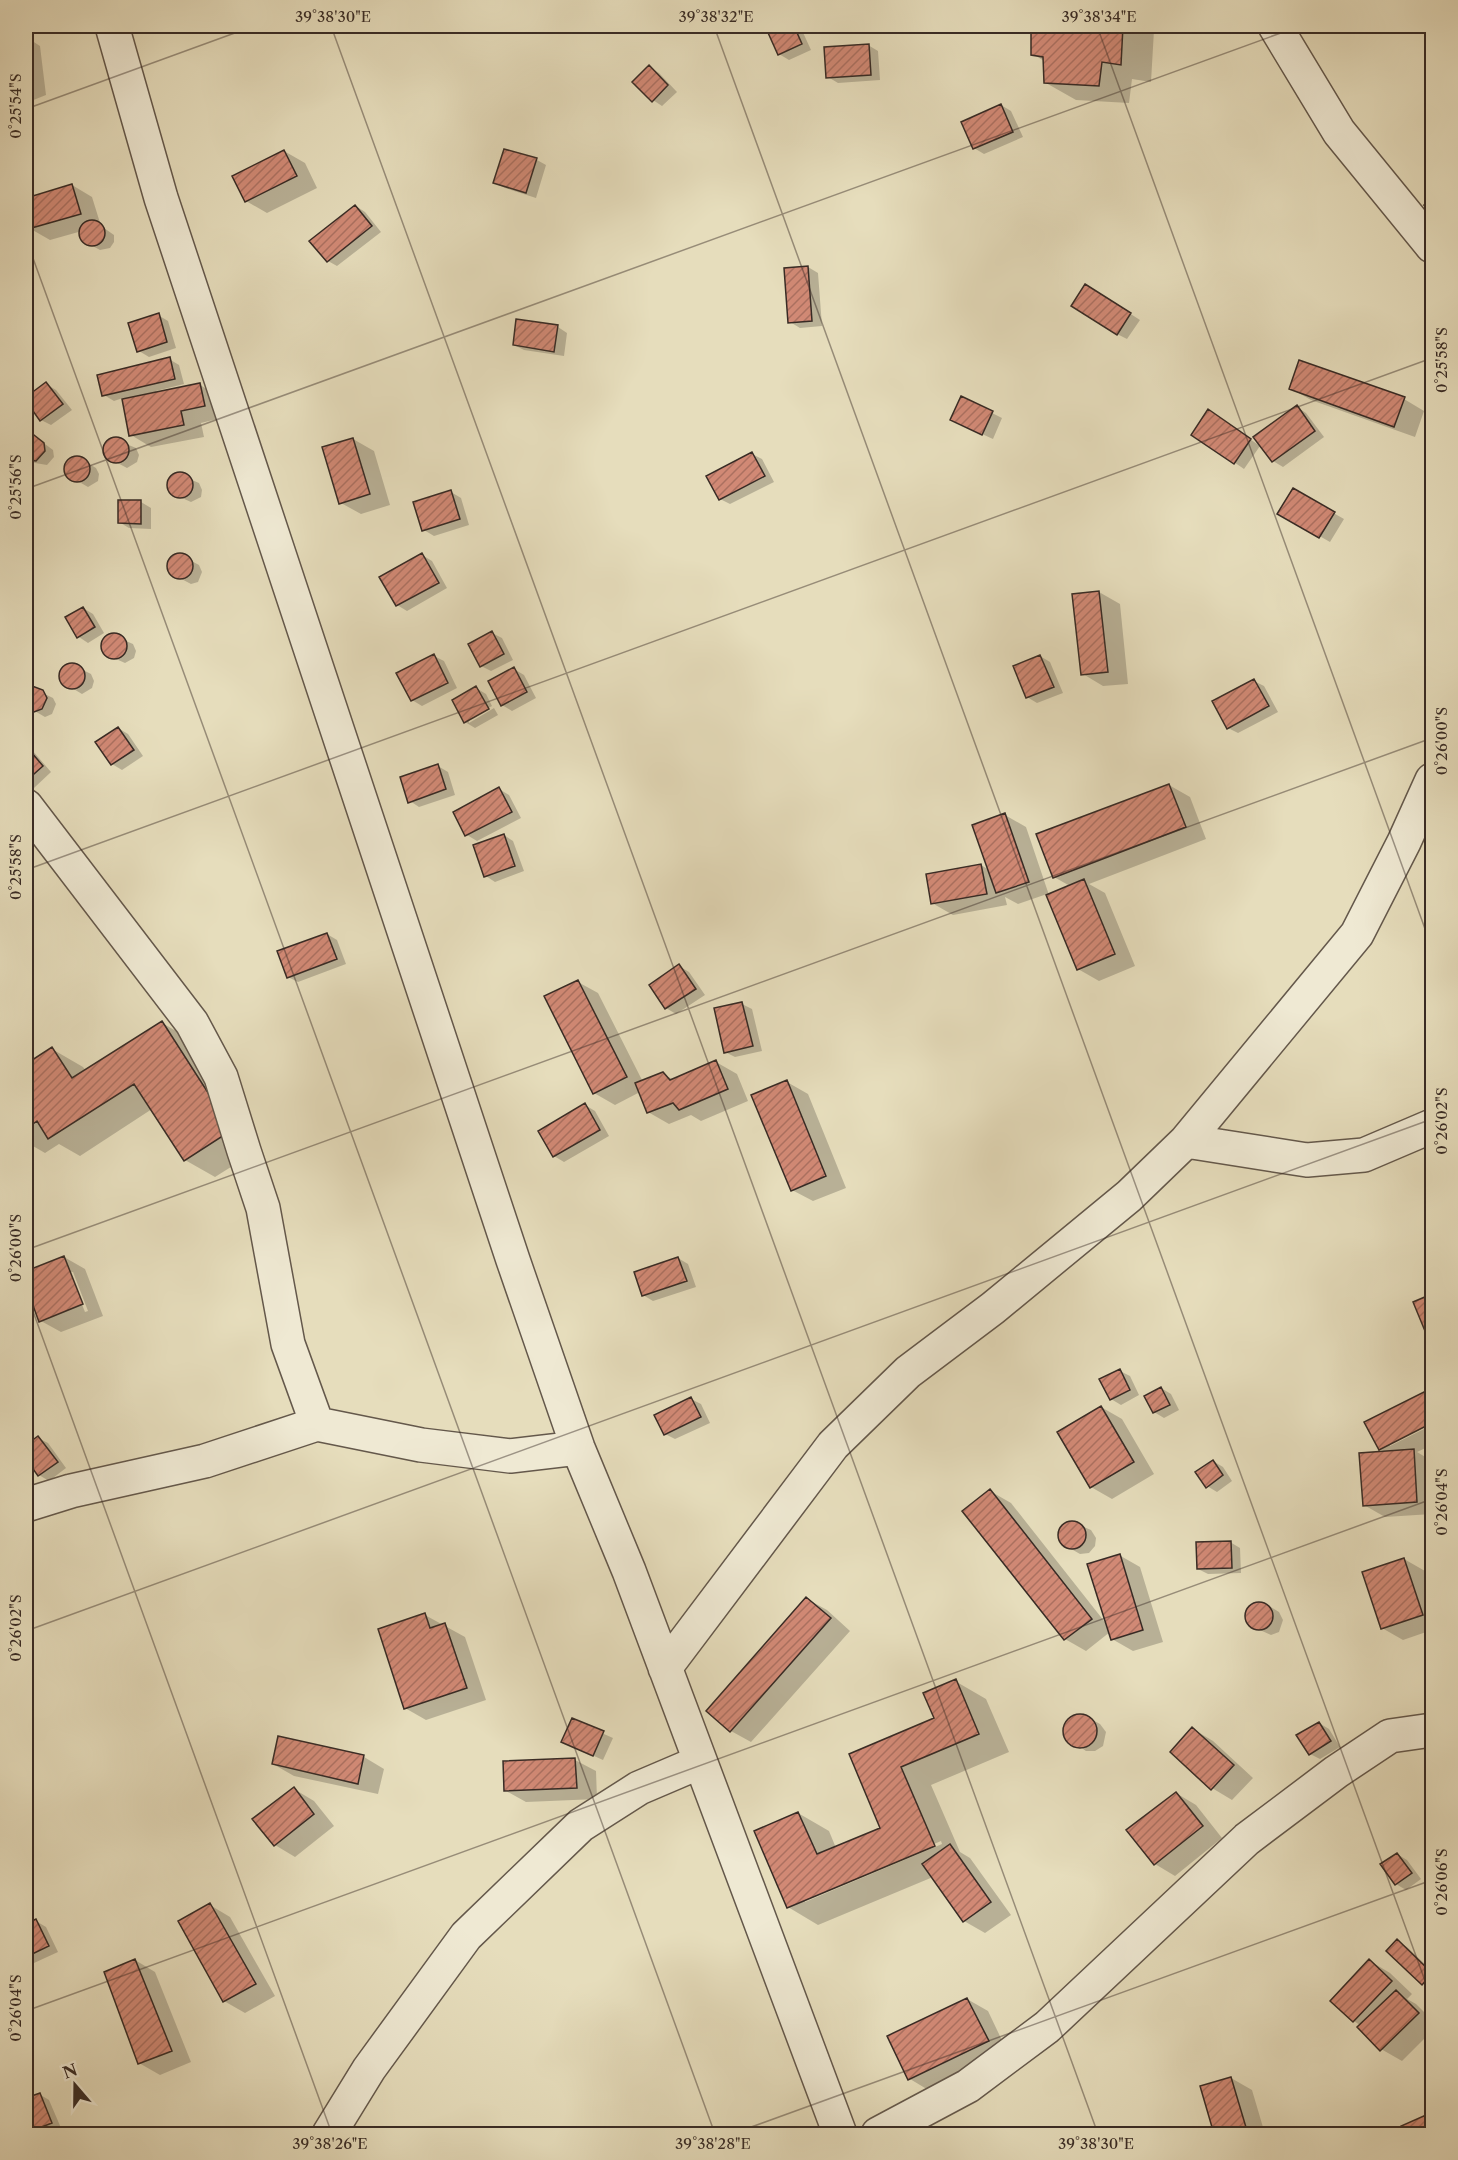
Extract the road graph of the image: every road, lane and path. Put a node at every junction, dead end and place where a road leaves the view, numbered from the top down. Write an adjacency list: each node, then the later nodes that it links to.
1 (112, 26): 9 (street)
2 (1275, 26): 3 (street)
3 (1432, 246)
4 (1432, 780): 7 (street)
5 (26, 806): 8 (street)
6 (1432, 1126): 7 (street)
7 (1186, 1141): 11 (street)
8 (317, 1424): 9 (street); 10 (street)
9 (578, 1448): 11 (street)
10 (26, 1505)
11 (665, 1668): 13 (street)
12 (1432, 1730): 16 (street)
13 (700, 1762): 14 (street); 15 (street)
14 (329, 2134)
15 (840, 2134)
16 (878, 2134)

